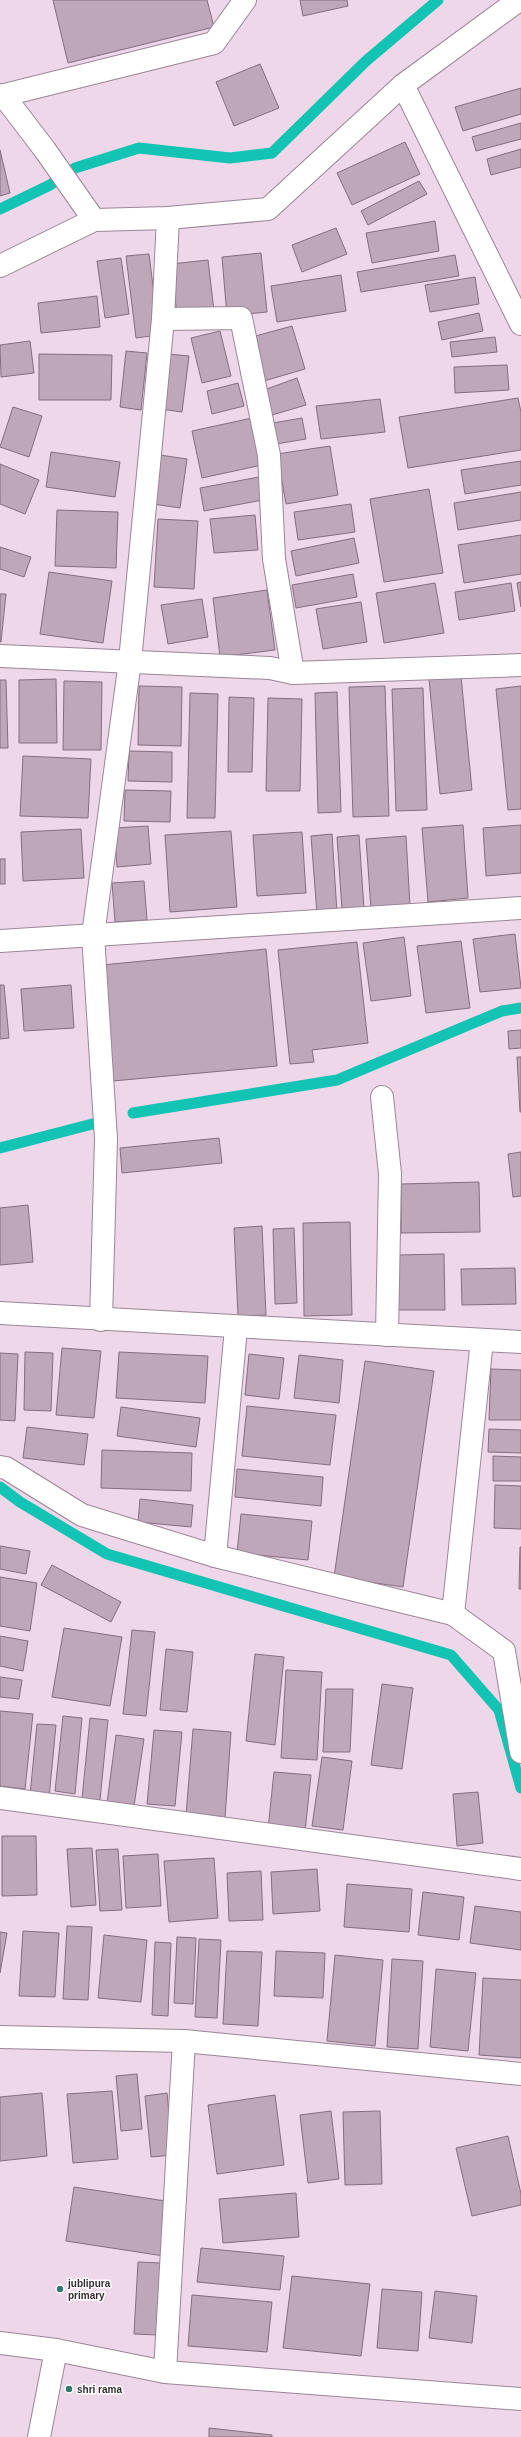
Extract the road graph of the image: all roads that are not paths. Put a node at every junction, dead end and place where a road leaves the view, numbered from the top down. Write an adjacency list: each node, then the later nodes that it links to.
1 (246, 0): 4 (street)
2 (519, 0): 3 (street)
3 (403, 85): 5 (street); 9 (street)
4 (2, 96): 6 (street)
5 (168, 218): 6 (street); 8 (street)
6 (94, 220): 7 (street)
7 (0, 266)
8 (163, 319): 11 (street); 13 (street)
9 (521, 324)
10 (0, 656): 11 (street)
11 (130, 661): 13 (street); 15 (street)
12 (521, 665): 13 (street)
13 (293, 673)
14 (521, 908): 15 (street)
15 (93, 935): 16 (street); 19 (street)
16 (0, 941)
17 (382, 1097): 21 (street)
18 (0, 1313): 19 (street)
19 (101, 1320): 20 (street)
20 (236, 1328): 21 (street); 25 (street)
21 (387, 1335): 22 (street)
22 (482, 1340): 23 (street); 26 (street)
23 (521, 1342)
24 (0, 1467): 25 (street)
25 (215, 1556): 26 (street)
26 (453, 1614): 27 (street)
27 (521, 1752)
28 (0, 1798): 29 (street)
29 (521, 1869)
30 (0, 2037): 31 (street)
31 (184, 2041): 32 (street); 35 (street)
32 (521, 2074)
33 (0, 2343): 34 (street)
34 (56, 2350): 35 (street); 37 (street)
35 (165, 2372): 36 (street)
36 (521, 2399)
37 (39, 2437)

